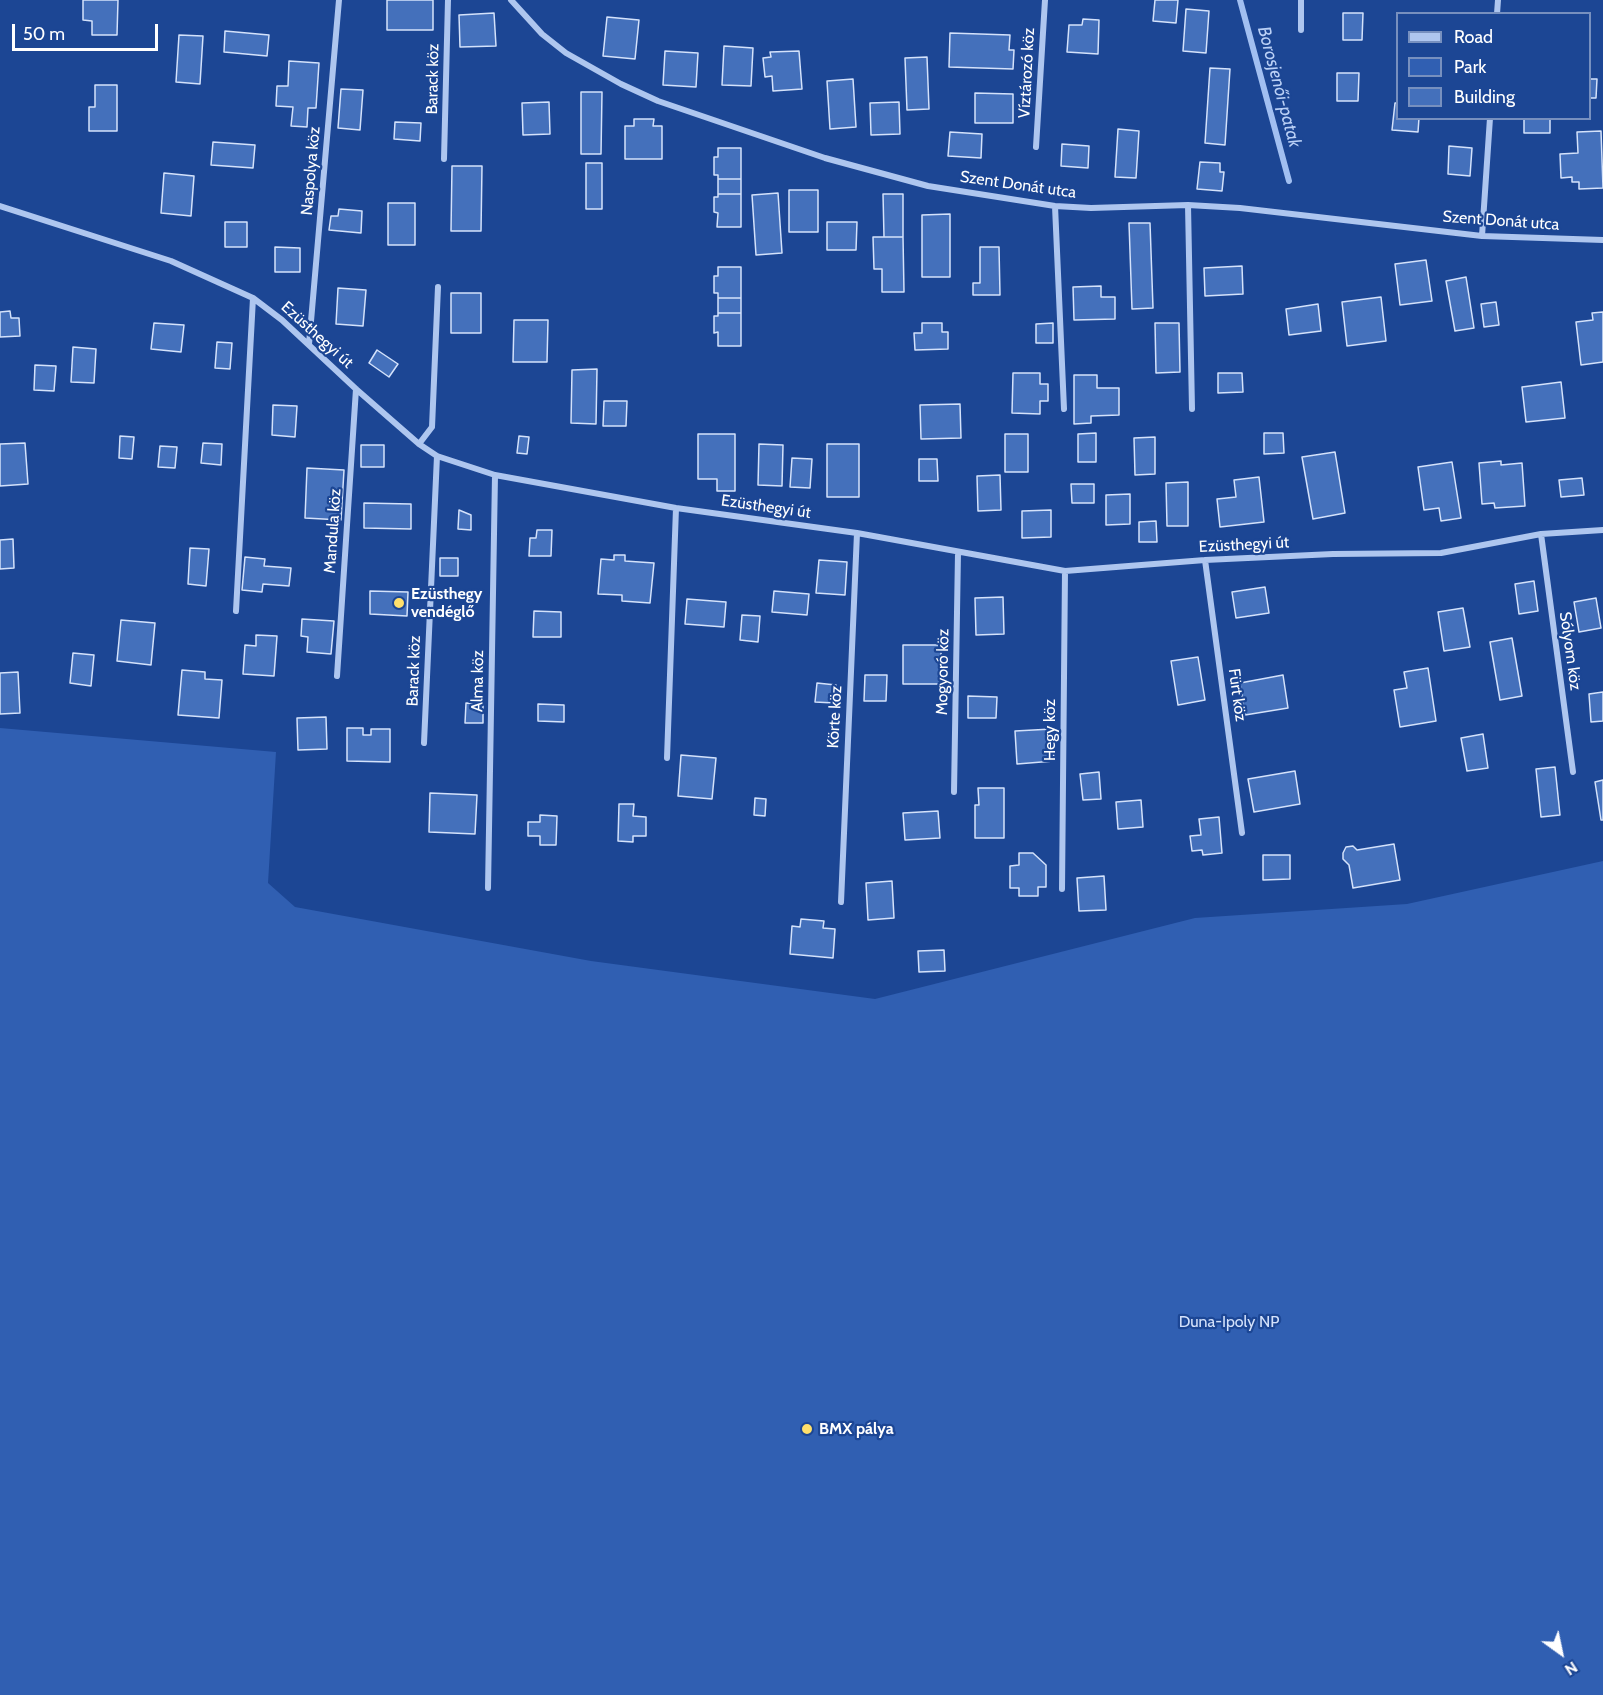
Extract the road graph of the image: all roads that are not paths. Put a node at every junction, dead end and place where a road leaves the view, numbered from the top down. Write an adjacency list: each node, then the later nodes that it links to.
1 (339, 0): 17 (street, Naspolya köz)
2 (448, 0): 9 (street, Barack köz)
3 (512, 0): 12 (street, Szent Donát utca)
4 (1045, 0): 8 (street, Víztározó köz)
5 (1301, 0): 6 (street)
6 (1301, 30)
7 (1490, 120): 13 (street)
8 (1036, 147)
9 (444, 159)
10 (1188, 205): 12 (street, Szent Donát utca); 13 (street, Szent Donát utca); 19 (street)
11 (0, 206): 16 (street, Ezüsthegyi út)
12 (1055, 206): 20 (street)
13 (1482, 236): 14 (street, Szent Donát utca)
14 (1603, 240)
15 (438, 287): 21 (street)
16 (253, 298): 17 (street, Ezüsthegyi út); 31 (street)
17 (309, 344): 18 (street, Ezüsthegyi út)
18 (356, 389): 21 (street, Ezüsthegyi út); 32 (street, Mandula köz)
19 (1192, 409)
20 (1064, 410)
21 (419, 444): 22 (street, Ezüsthegyi út)
22 (437, 456): 23 (street, Ezüsthegyi út); 33 (street, Barack köz)
23 (495, 475): 24 (street, Ezüsthegyi út); 38 (street, Alma köz)
24 (676, 508): 26 (street, Ezüsthegyi út); 34 (street)
25 (1603, 530): 27 (street, Ezüsthegyi út)
26 (857, 533): 28 (street, Ezüsthegyi út); 40 (street, Körte köz)
27 (1541, 534): 29 (street, Ezüsthegyi út); 35 (street, Sólyom köz)
28 (958, 553): 30 (street, Ezüsthegyi út); 36 (street, Mogyoró köz)
29 (1205, 560): 30 (street, Ezüsthegyi út); 37 (street, Fürt köz)
30 (1065, 571): 39 (street, Hegy köz)
31 (236, 611)
32 (337, 676)
33 (424, 743)
34 (667, 758)
35 (1573, 772)
36 (954, 792)
37 (1242, 833)
38 (488, 888)
39 (1062, 889)
40 (841, 902)

